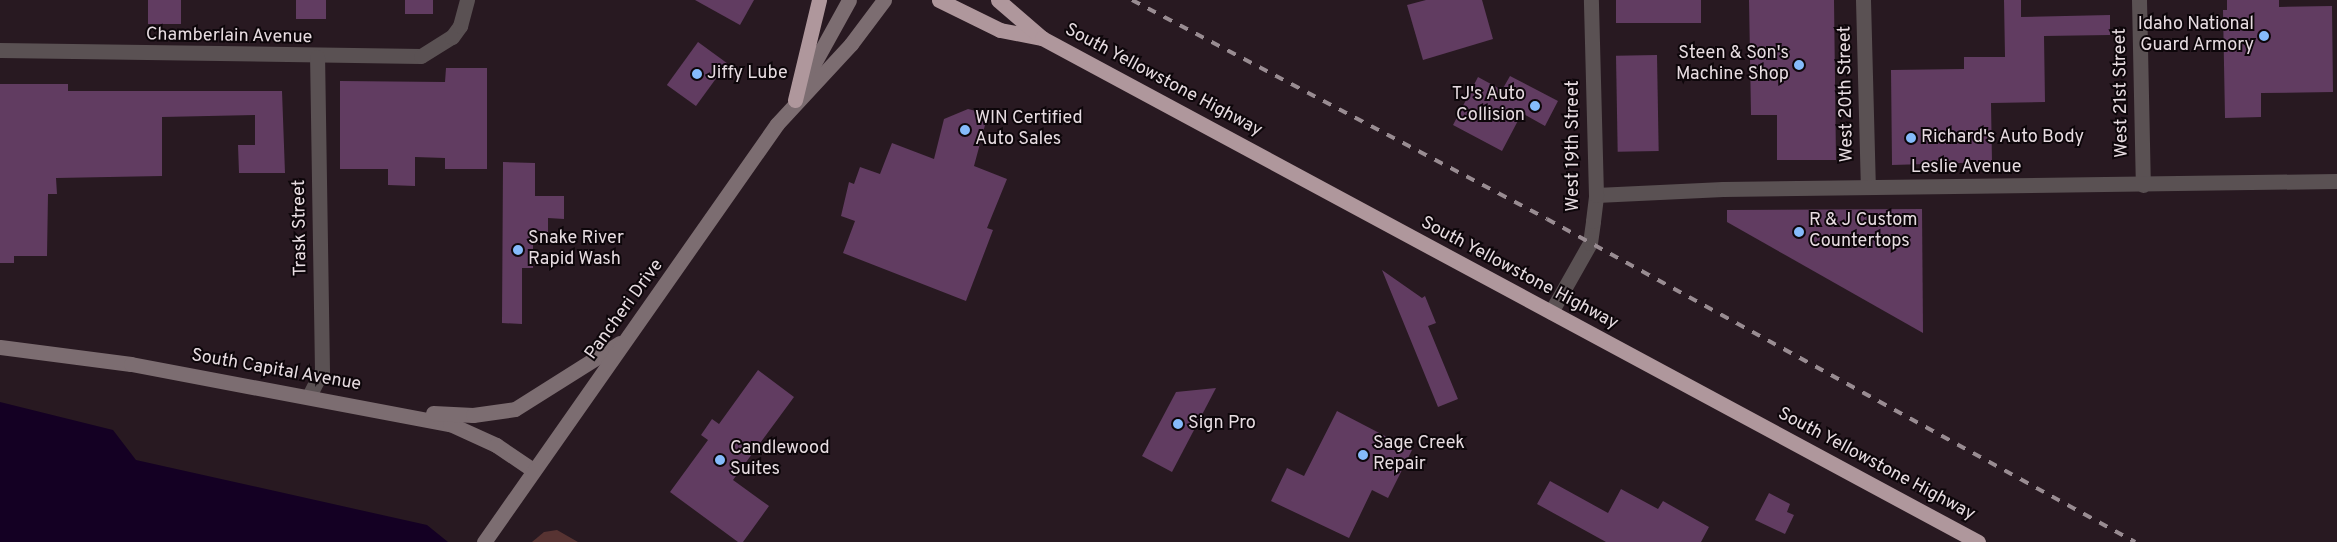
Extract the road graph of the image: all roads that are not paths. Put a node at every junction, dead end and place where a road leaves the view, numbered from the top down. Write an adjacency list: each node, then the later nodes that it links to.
1 (466, 0): 12 (street, Chamberlain Avenue)
2 (819, 0): 13 (highway)
3 (849, 0): 13 (main road, Pancheri Drive)
4 (884, 0): 13 (main road, Pancheri Drive)
5 (939, 0): 10 (highway, South Yellowstone Highway)
6 (998, 0): 10 (highway, South Yellowstone Highway)
7 (1591, 0): 17 (street, West 19th Street)
8 (1863, 0): 16 (street, West 20th Street)
9 (2139, 0): 15 (street, West 21st Street)
10 (1042, 38): 18 (highway, South Yellowstone Highway)
11 (0, 50): 12 (street, Chamberlain Avenue)
12 (317, 57): 21 (street, Trask Street)
13 (795, 100): 19 (main road, Pancheri Drive)
14 (2337, 181): 15 (street, Leslie Avenue)
15 (2143, 185): 16 (street, Leslie Avenue)
16 (1868, 187): 17 (street, Leslie Avenue)
17 (1596, 194): 18 (street, West 19th Street)
18 (1551, 312): 25 (highway, South Yellowstone Highway)
19 (628, 338): 22 (main road); 23 (main road, Pancheri Drive)
20 (0, 347): 21 (main road, South Capital Avenue)
21 (309, 396): 22 (main road, South Capital Avenue)
22 (346, 402): 23 (main road, South Capital Avenue)
23 (533, 470): 24 (main road, Pancheri Drive)
24 (484, 542)
25 (1978, 542)

